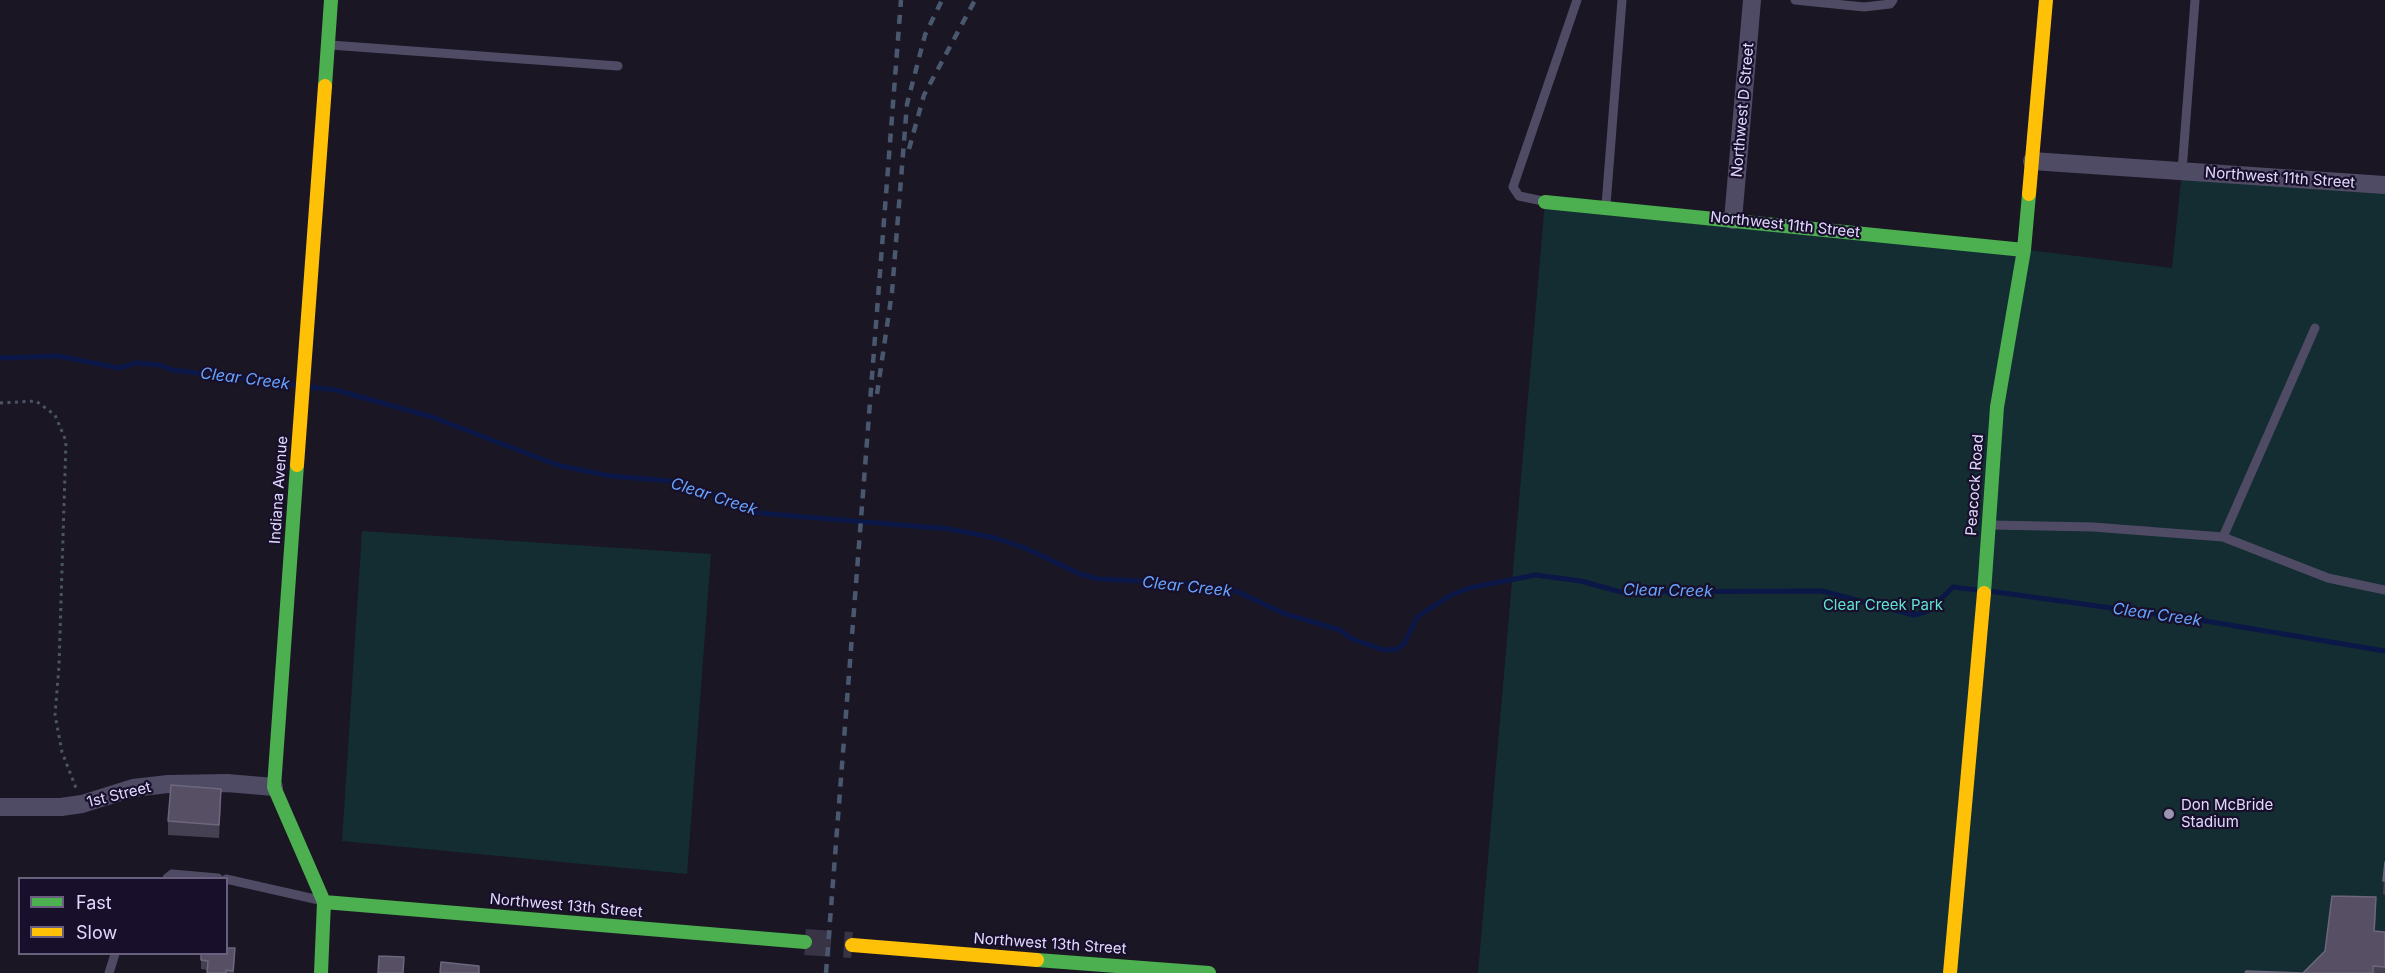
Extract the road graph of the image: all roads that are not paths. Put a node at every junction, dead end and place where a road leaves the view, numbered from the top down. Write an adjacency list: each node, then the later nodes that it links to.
1 (331, 0): 9 (street, Indiana Avenue)
2 (1577, 0): 14 (lane)
3 (1622, 0): 15 (lane)
4 (1752, 0): 16 (street, Northwest D Street)
5 (1795, 0): 6 (lane)
6 (1893, 0)
7 (2046, 0): 11 (street, Peacock Road)
8 (2195, 0): 12 (lane)
9 (328, 45): 10 (lane); 22 (street, Indiana Avenue)
10 (618, 66)
11 (2032, 161): 12 (street, Northwest 11th Street); 17 (street, Peacock Road)
12 (2182, 171): 13 (street, Northwest 11th Street)
13 (2385, 185)
14 (1545, 202): 15 (street, Northwest 11th Street)
15 (1606, 208): 16 (street, Northwest 11th Street)
16 (1733, 220): 17 (street, Northwest 11th Street)
17 (2025, 250): 19 (street, Peacock Road)
18 (2315, 328): 20 (lane)
19 (1989, 531): 20 (lane); 35 (street, Peacock Road)
20 (2223, 537): 21 (lane)
21 (2385, 590)
22 (274, 787): 23 (street, 1st Street); 27 (street, Indiana Avenue)
23 (0, 807)
24 (169, 877): 25 (lane)
25 (200, 877)
26 (228, 879): 27 (lane)
27 (324, 902): 28 (street, Northwest 13th Street); 33 (street, Indiana Avenue)
28 (805, 942)
29 (852, 945): 31 (street, Northwest 13th Street)
30 (115, 955): 32 (lane)
31 (1022, 966): 34 (street, Northwest 13th Street)
32 (109, 973)
33 (321, 973)
34 (1209, 973)
35 (1950, 973)

